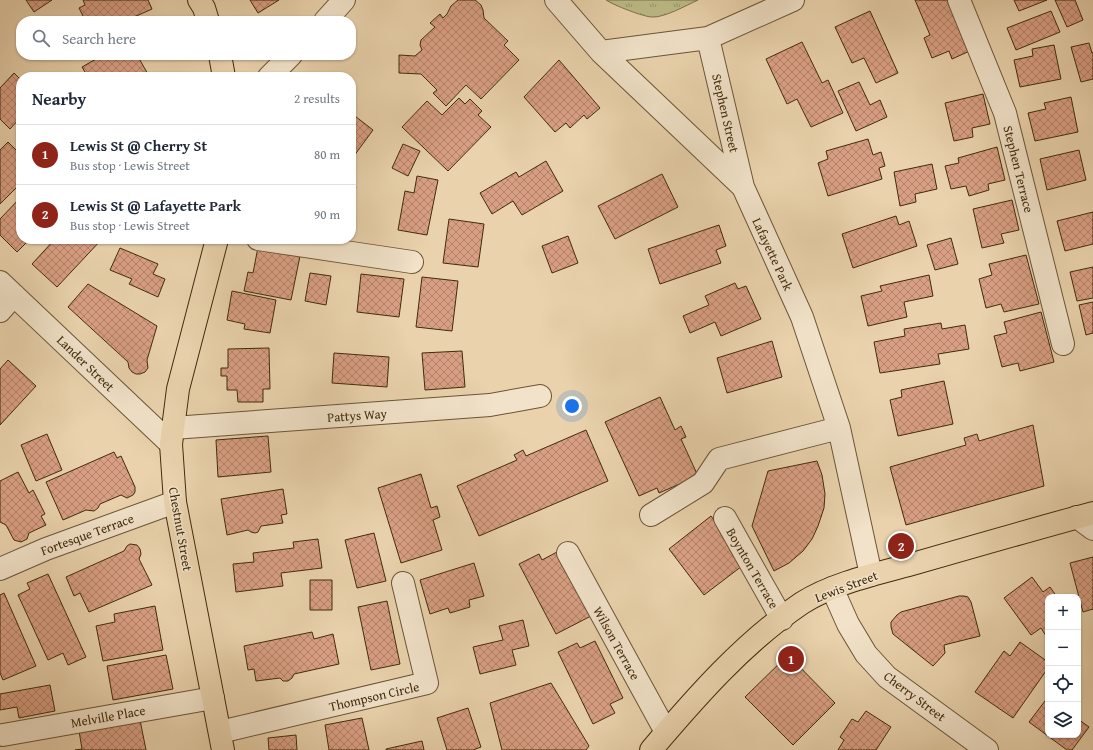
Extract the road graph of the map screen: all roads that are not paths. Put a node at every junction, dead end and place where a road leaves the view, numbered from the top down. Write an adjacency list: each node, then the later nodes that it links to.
1 (199, 0): 6 (main road)
2 (344, 0): 7 (street)
3 (556, 0): 9 (street, Lafayette Park)
4 (793, 0): 8 (street)
5 (959, 0): 20 (street, Stephen Terrace)
6 (206, 16)
7 (329, 16)
8 (708, 38): 9 (street); 14 (street, Stephen Street)
9 (600, 52): 14 (street, Lafayette Park)
10 (221, 60): 12 (main road)
11 (286, 60): 13 (street)
12 (223, 72)
13 (274, 72)
14 (743, 187): 22 (street, Lafayette Park)
15 (217, 244): 23 (main road, Chestnut Street)
16 (291, 244): 17 (street)
17 (412, 262)
18 (7, 288): 19 (street); 23 (street, Lander Street)
19 (0, 312)
20 (1063, 344)
21 (540, 396): 23 (street, Pattys Way)
22 (839, 428): 25 (street); 30 (street, Lafayette Park)
23 (172, 436): 24 (main road, Chestnut Street)
24 (175, 502): 29 (street, Fortesque Terrace); 34 (main road, Chestnut Street)
25 (651, 515)
26 (725, 518): 33 (street, Boynton Terrace)
27 (1088, 520): 30 (main road, Lewis Street)
28 (568, 553): 35 (street, Wilson Terrace)
29 (0, 569)
30 (871, 575): 32 (main road, Lewis Street)
31 (403, 583): 37 (street, Thompson Circle)
32 (832, 588): 33 (main road, Lewis Street); 39 (street, Cherry Street)
33 (782, 619): 35 (main road, Lewis Street)
34 (213, 698): 36 (street, Melville Place); 37 (main road, Chestnut Street)
35 (666, 732): 38 (main road, Lewis Street)
36 (2, 735)
37 (222, 741)
38 (651, 750)
39 (988, 750)

